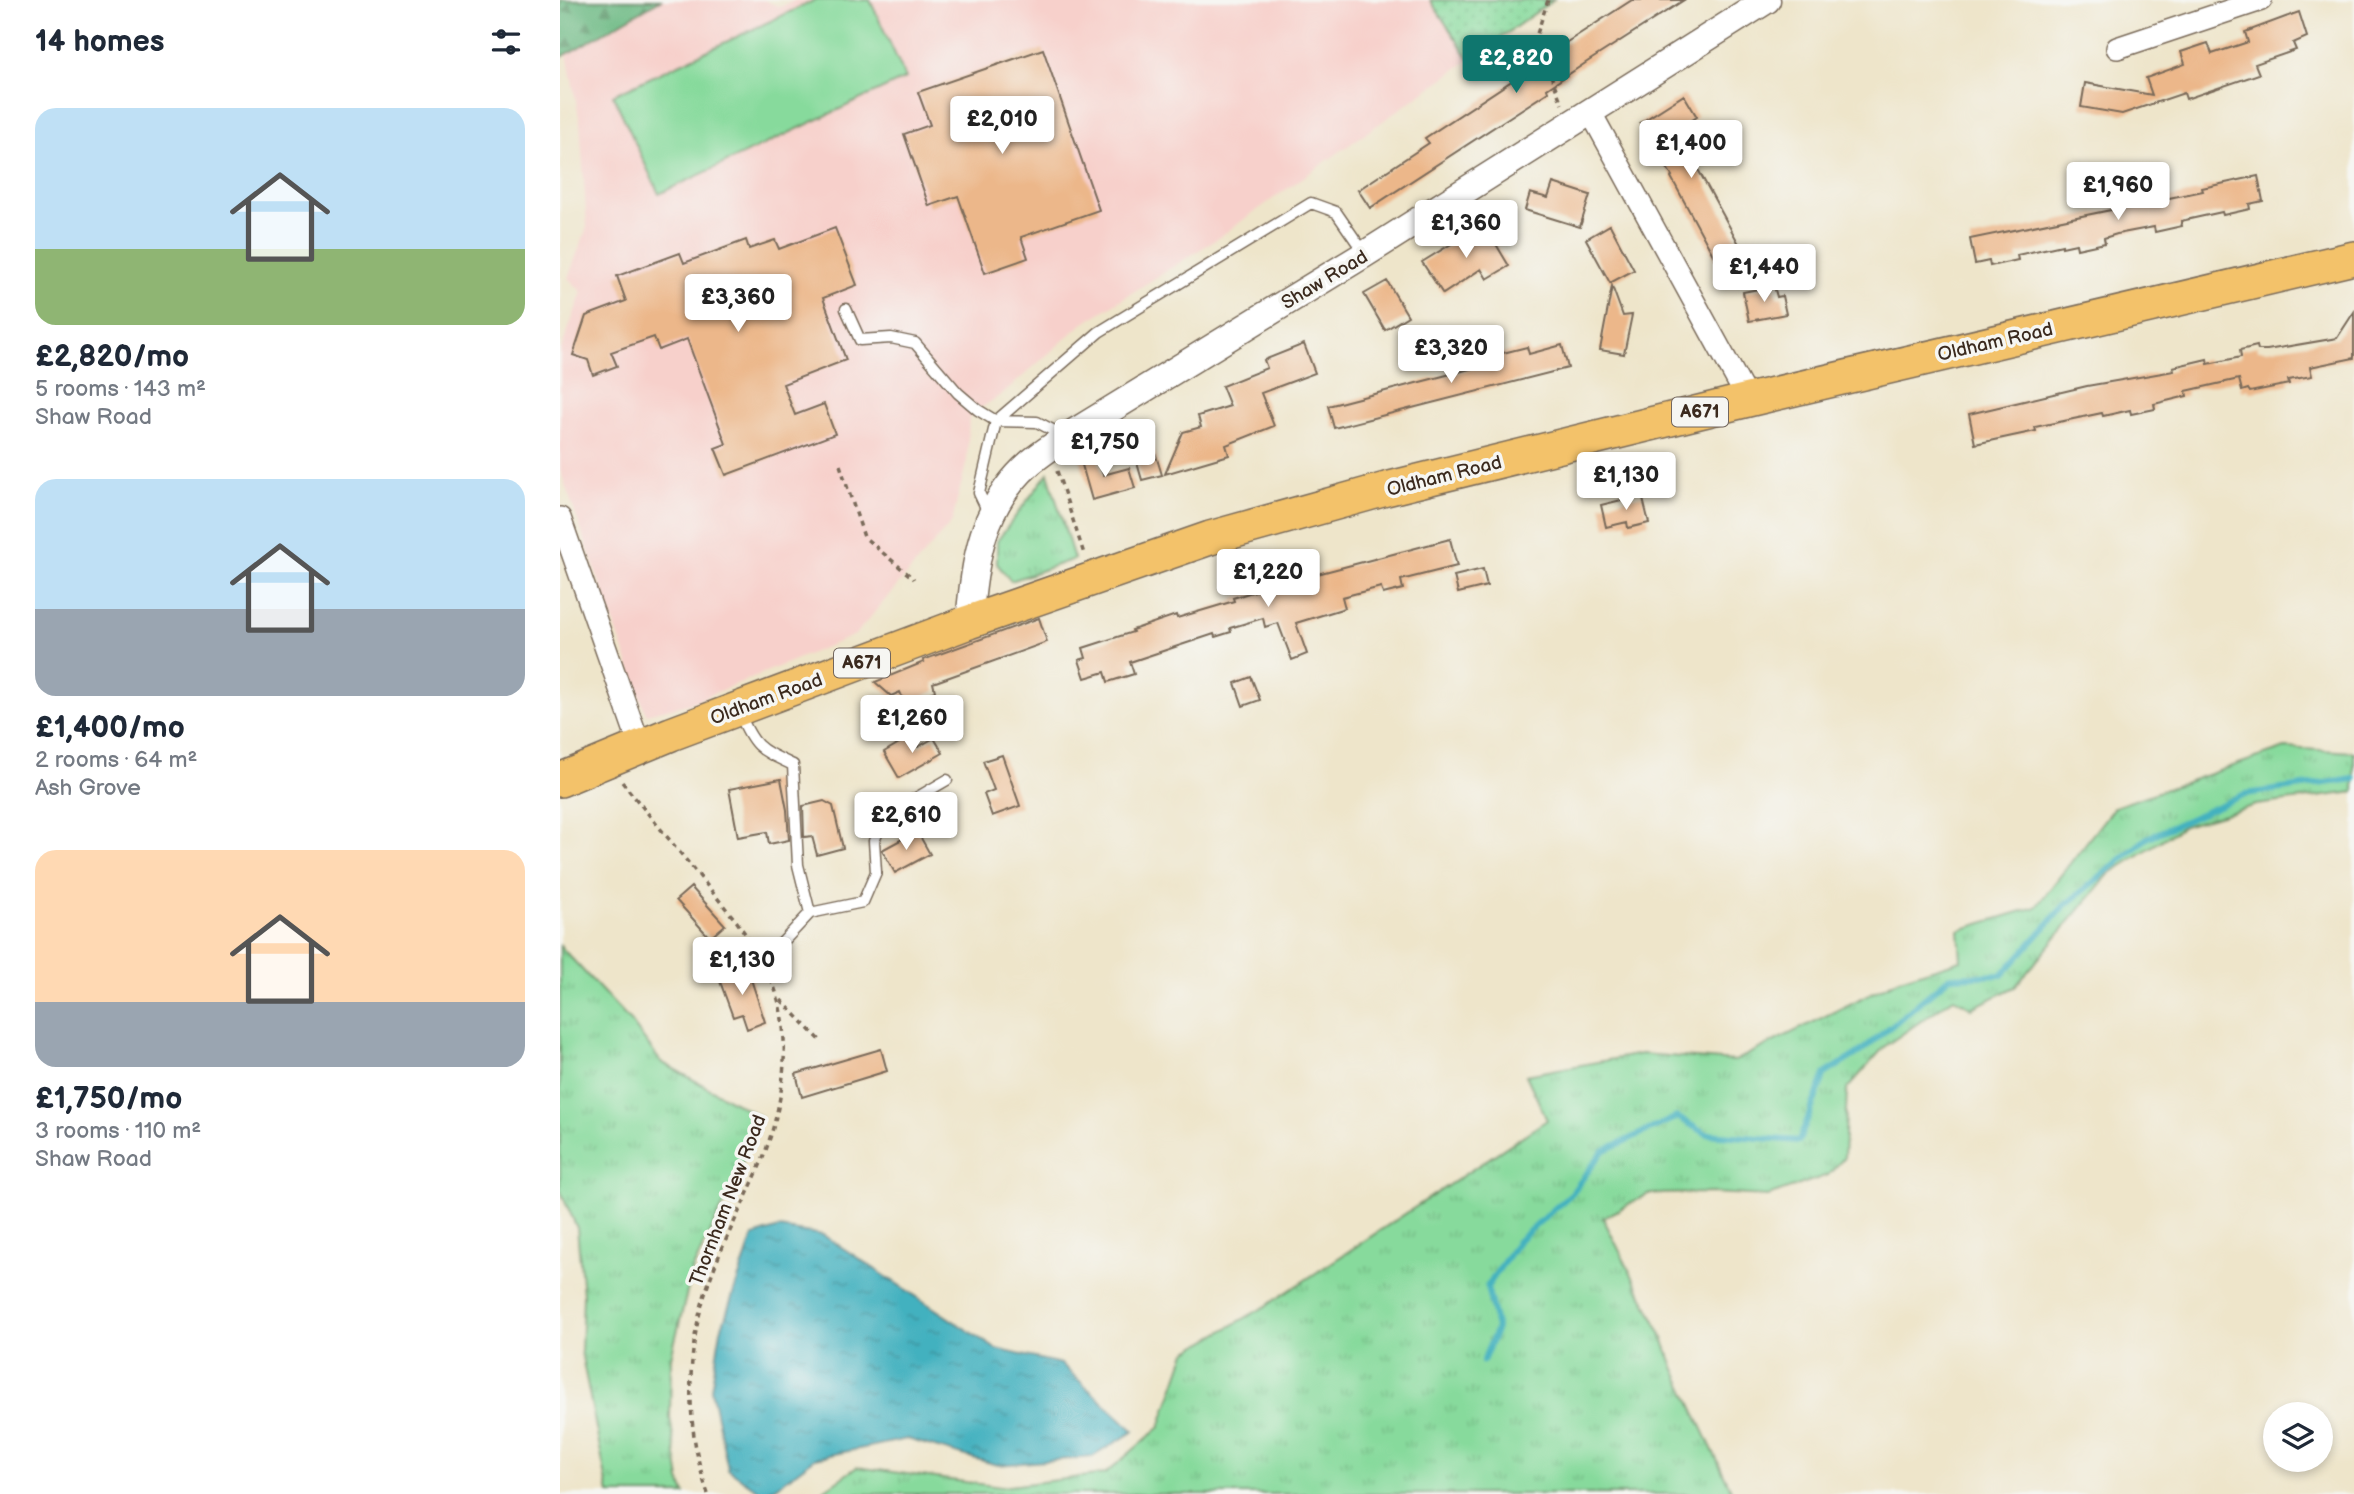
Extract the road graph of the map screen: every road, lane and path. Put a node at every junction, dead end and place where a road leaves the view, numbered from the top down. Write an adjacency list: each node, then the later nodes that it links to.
1 (1548, 0): 5 (path)
2 (1767, 0): 5 (street, Shaw Road)
3 (2261, 0): 4 (street)
4 (2118, 48)
5 (1582, 118): 6 (street, Shaw Road); 9 (street)
6 (1365, 254): 10 (lane); 11 (street, Shaw Road)
7 (2354, 258): 9 (main road, Oldham Road / A671)
8 (846, 309): 10 (lane)
9 (1748, 400): 16 (main road, Oldham Road / A671)
10 (996, 421): 11 (lane); 13 (lane)
11 (1058, 442): 13 (street, Shaw Road); 16 (path)
12 (840, 465): 15 (path)
13 (990, 514): 17 (street, Shaw Road)
14 (560, 518): 19 (street)
15 (914, 579)
16 (1092, 579): 17 (main road, Oldham Road / A671)
17 (970, 622): 18 (main road, Oldham Road / A671)
18 (738, 709): 19 (main road, Oldham Road / A671); 23 (lane)
19 (640, 746): 20 (main road, Oldham Road / A671)
20 (606, 761): 21 (main road, Oldham Road / A671); 24 (path, Thornham New Road)
21 (560, 780)
22 (947, 780): 23 (lane)
23 (810, 913): 24 (lane)
24 (764, 962): 25 (path, Thornham New Road)
25 (779, 999): 26 (path); 27 (path, Thornham New Road)
26 (822, 1042)
27 (708, 1494)

